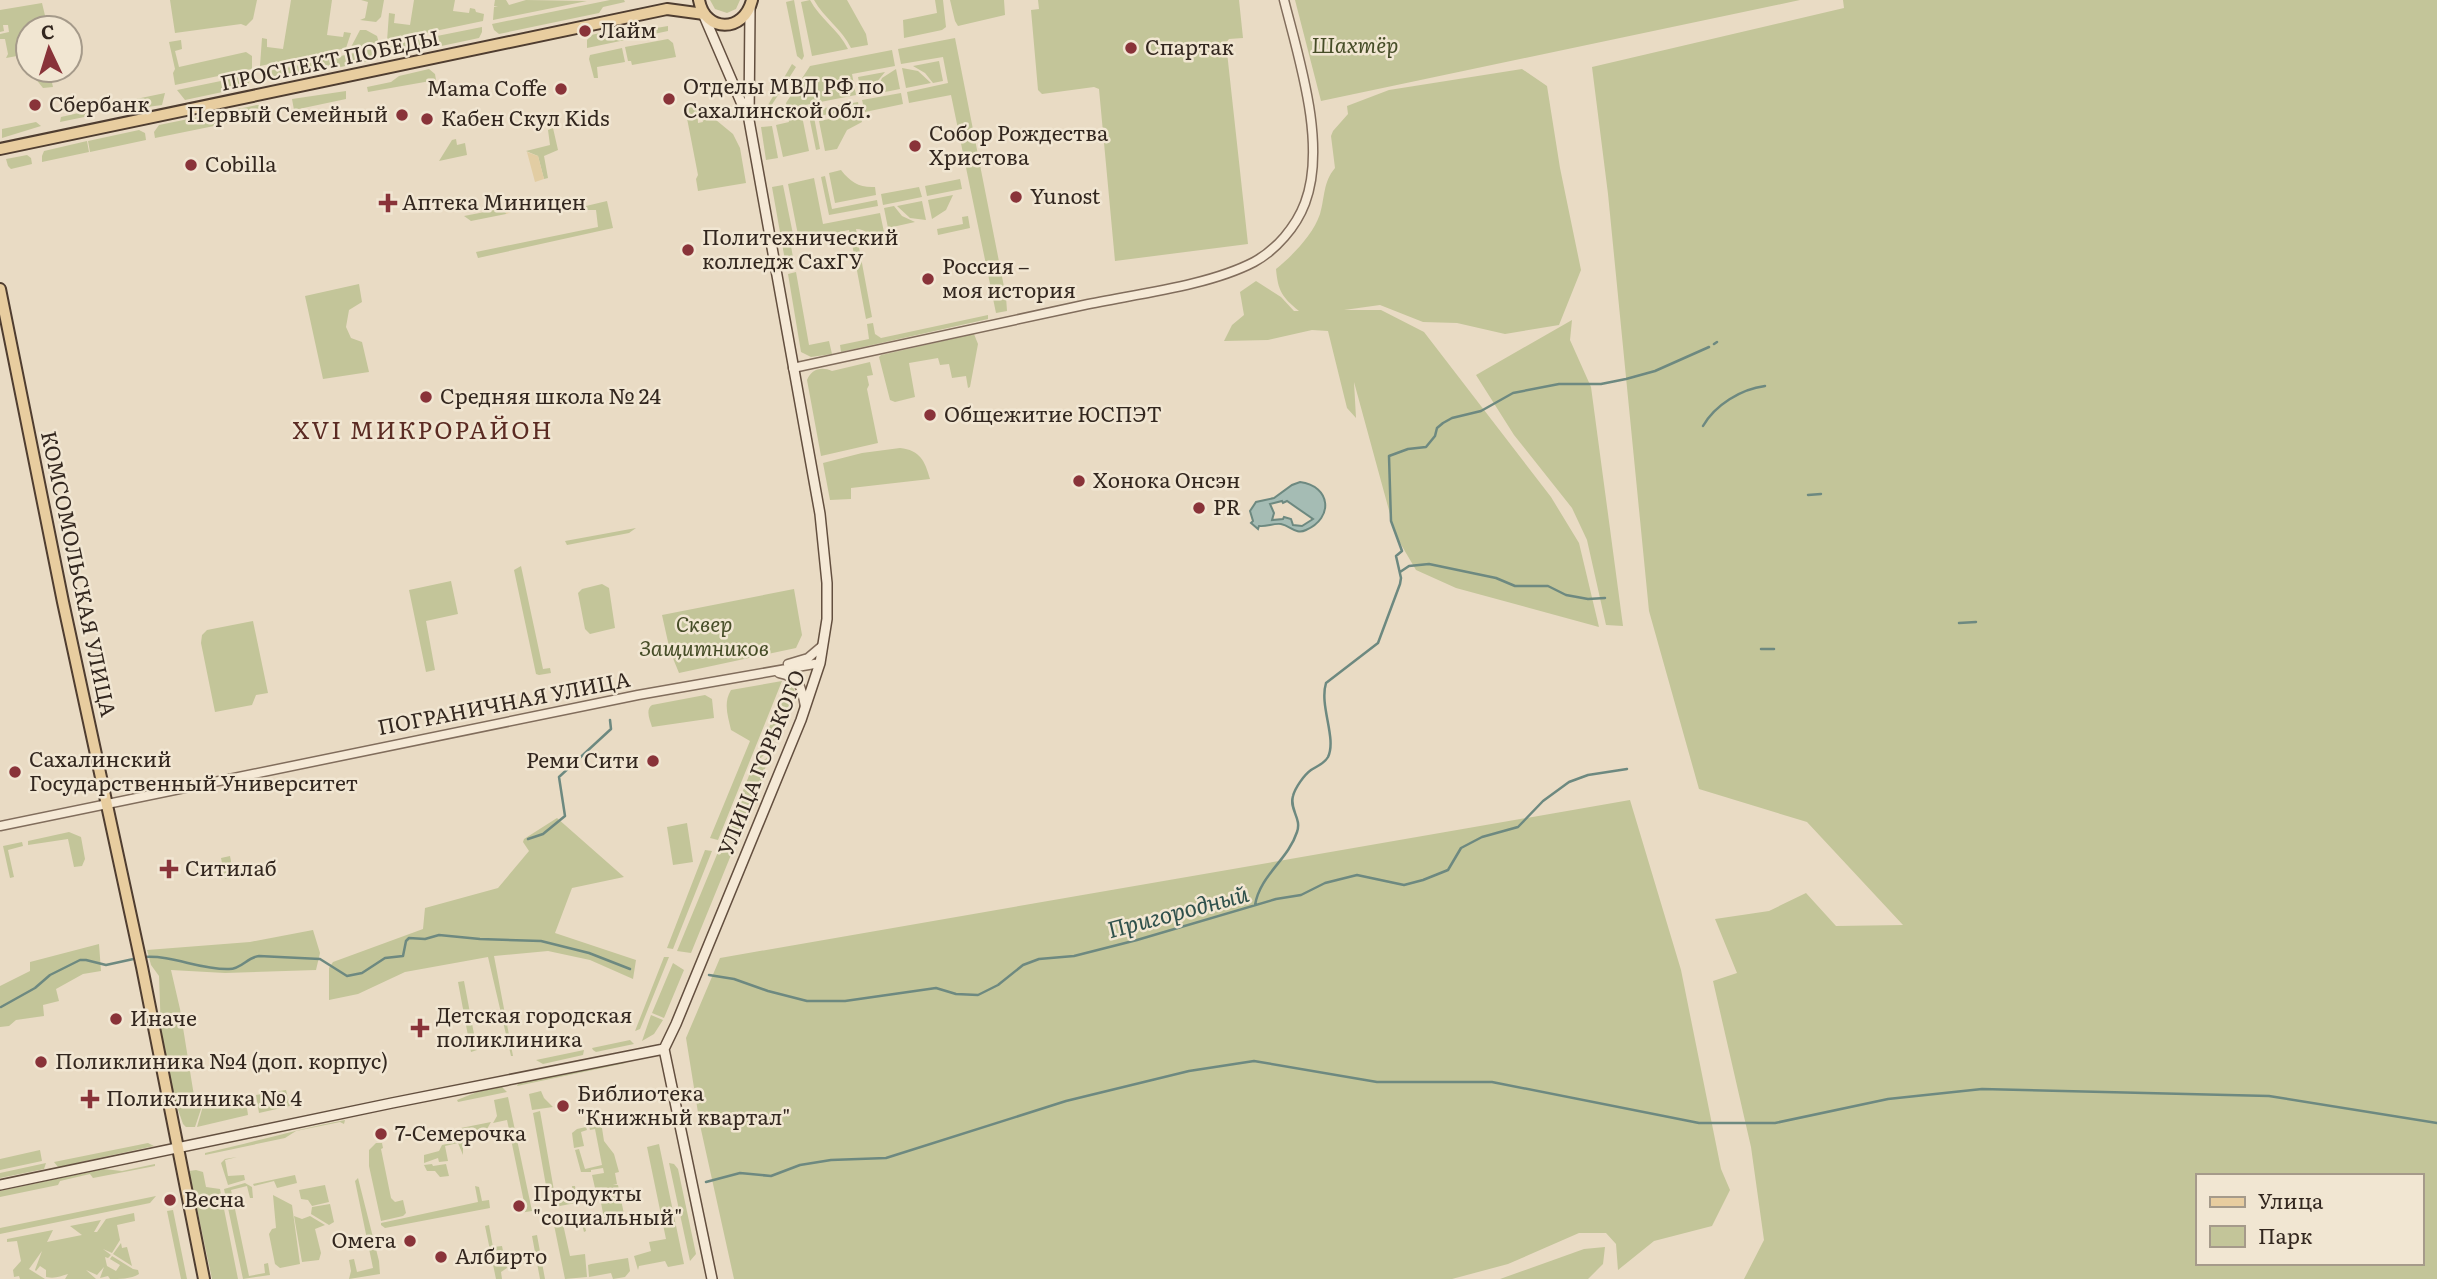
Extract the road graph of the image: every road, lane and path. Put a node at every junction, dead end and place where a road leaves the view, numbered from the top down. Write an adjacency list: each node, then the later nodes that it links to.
1 (681, 0): 5 (main road, ПРОСПЕКТ ПОБЕДЫ)
2 (699, 0): 6 (main road)
3 (1284, 0): 10 (street)
4 (751, 4): 6 (main road, ПРОСПЕКТ ПОБЕДЫ); 7 (main road, УЛИЦА ГОРЬКОГО)
5 (667, 9): 6 (main road, ПРОСПЕКТ ПОБЕДЫ); 8 (main road, ПРОСПЕКТ ПОБЕДЫ)
6 (704, 14): 7 (main road, УЛИЦА ГОРЬКОГО)
7 (749, 120): 10 (main road, УЛИЦА ГОРЬКОГО)
8 (0, 149)
9 (0, 289): 15 (main road, КОМСОМОЛЬСКАЯ УЛИЦА)
10 (793, 368): 11 (main road, УЛИЦА ГОРЬКОГО)
11 (821, 647): 12 (main road, УЛИЦА ГОРЬКОГО); 13 (street, ПОГРАНИЧНАЯ УЛИЦА)
12 (820, 663): 13 (street, ПОГРАНИЧНАЯ УЛИЦА); 14 (main road, УЛИЦА ГОРЬКОГО)
13 (769, 670): 14 (street); 15 (street, ПОГРАНИЧНАЯ УЛИЦА)
14 (806, 707): 17 (main road, УЛИЦА ГОРЬКОГО)
15 (106, 803): 16 (street, ПОГРАНИЧНАЯ УЛИЦА); 18 (main road, КОМСОМОЛЬСКАЯ УЛИЦА)
16 (0, 826)
17 (664, 1049): 18 (main road); 21 (main road)
18 (177, 1150): 19 (main road); 20 (main road, КОМСОМОЛЬСКАЯ УЛИЦА)
19 (0, 1185)
20 (204, 1279)
21 (712, 1279)

